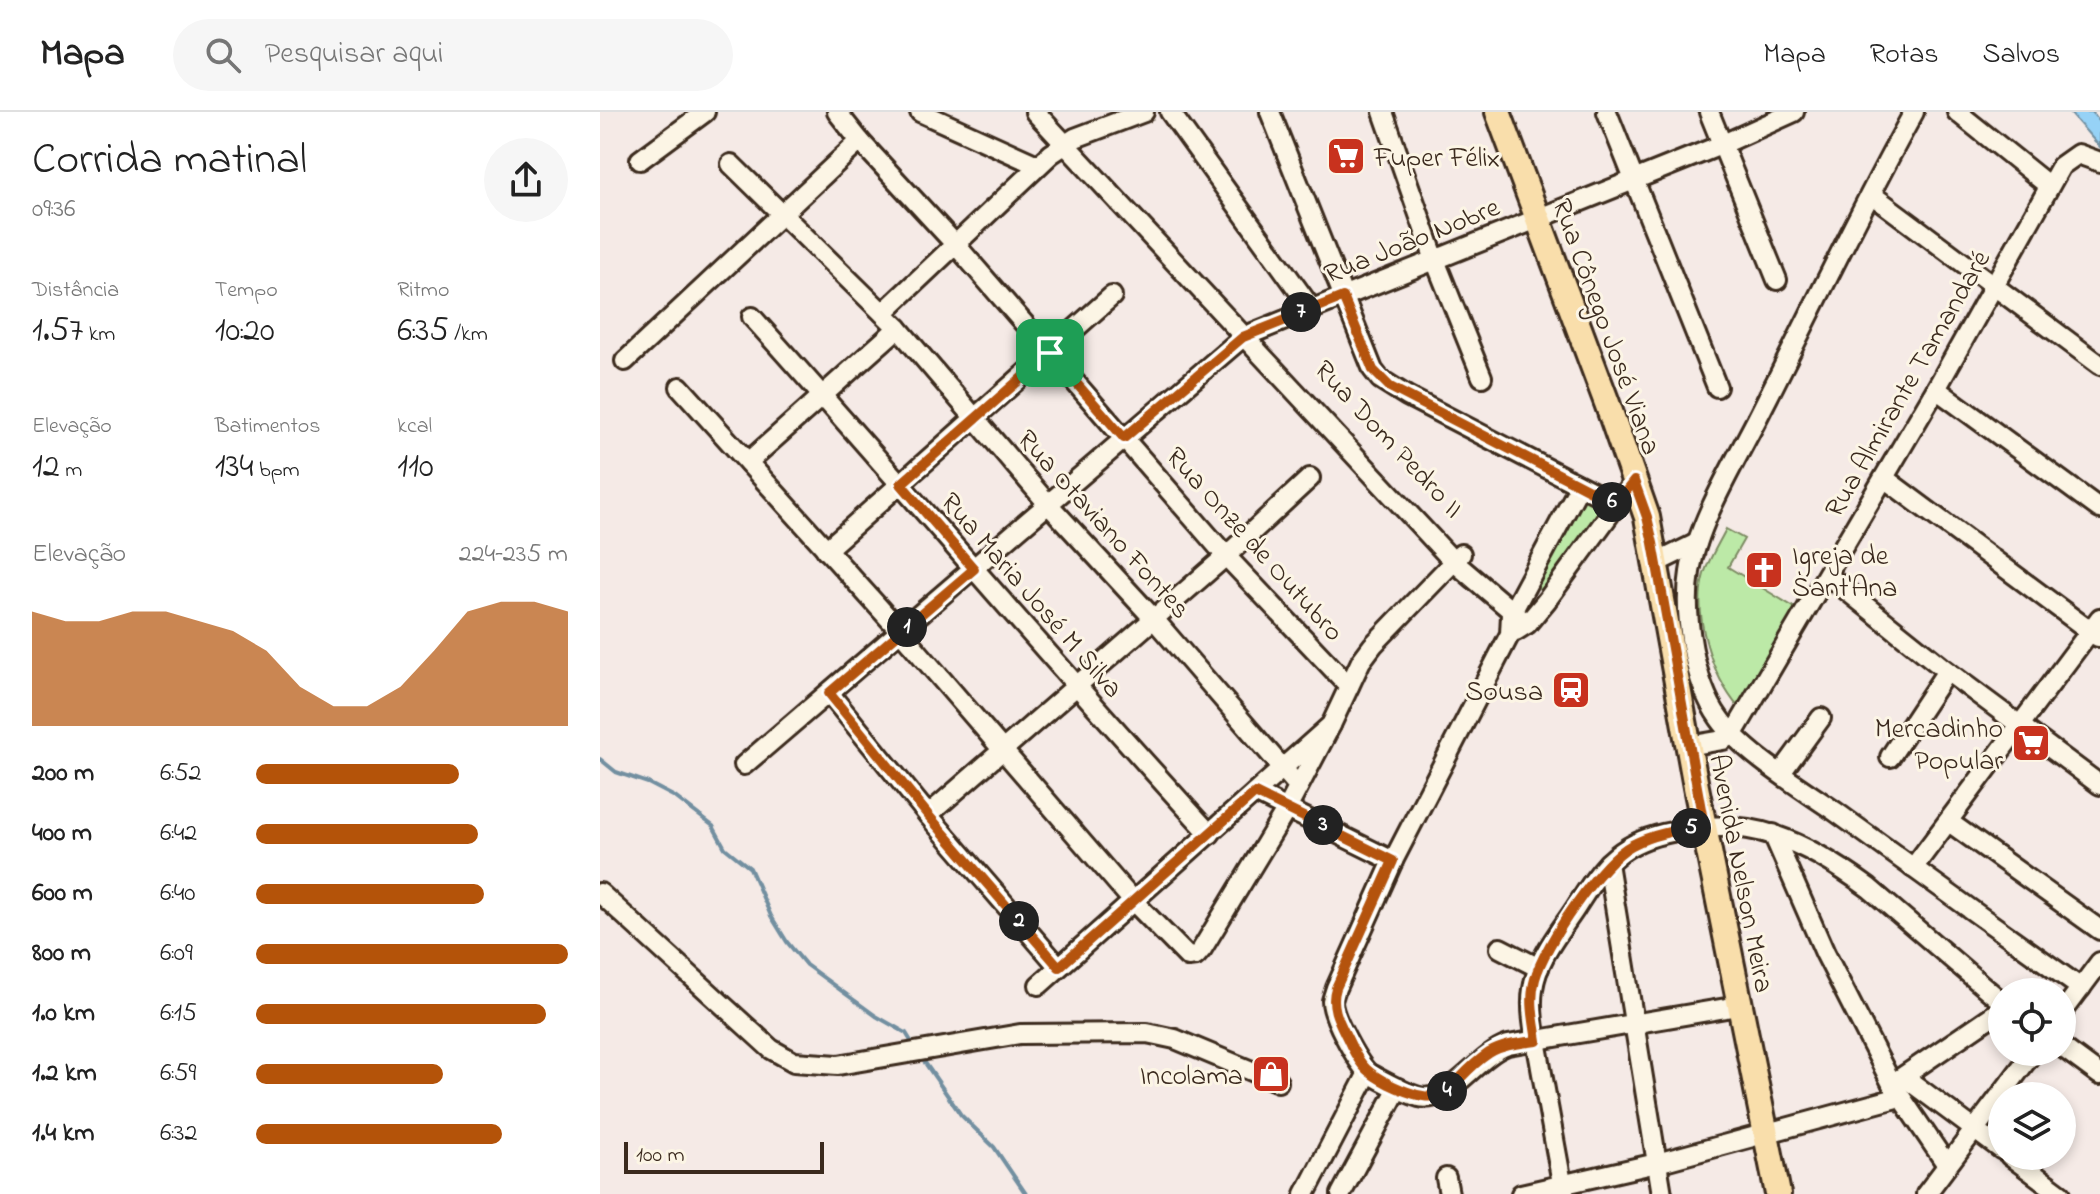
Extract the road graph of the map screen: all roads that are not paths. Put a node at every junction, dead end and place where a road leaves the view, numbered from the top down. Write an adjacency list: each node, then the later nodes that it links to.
1 (837, 112): 16 (street, Rua Onze de Outubro)
2 (920, 112): 22 (street)
3 (1035, 112): 17 (street, Rua Dom Pedro II)
4 (1051, 112): 17 (street, Rua Dom Pedro II)
5 (1144, 112): 17 (street)
6 (1170, 112): 34 (street)
7 (1270, 112): 33 (street)
8 (1383, 112): 29 (street)
9 (1498, 112): 27 (main road, Rua Cônego José Viana)
10 (1607, 112): 23 (street)
11 (1709, 112): 18 (street)
12 (1794, 112): 18 (street, Rua João Nobre)
13 (1914, 112): 25 (street)
14 (1957, 112): 24 (street)
15 (696, 114): 20 (street)
16 (860, 141): 26 (street); 28 (street, Rua Onze de Outubro)
17 (1070, 141): 22 (street); 38 (street, Rua Dom Pedro II)
18 (1721, 145): 23 (street, Rua João Nobre); 30 (street)
19 (2093, 159): 24 (street, Rua Almirante Tamandaré)
20 (640, 160)
21 (731, 164): 26 (street, Rua Otaviano Fontes)
22 (1037, 165): 28 (street)
23 (1634, 180): 27 (street, Rua João Nobre); 44 (street)
24 (2049, 186): 31 (street, Rua Almirante Tamandaré)
25 (1871, 194): 31 (street); 58 (street)
26 (783, 213): 35 (street, Rua Otaviano Fontes); 40 (street)
27 (1537, 219): 29 (street, Rua João Nobre); 52 (main road, Rua Cônego José Viana)
28 (955, 244): 35 (street); 39 (street, Rua Onze de Outubro)
29 (1435, 260): 33 (street, Rua João Nobre); 42 (street)
30 (1777, 280)
31 (1995, 285): 41 (street); 45 (street, Rua Almirante Tamandaré)
32 (1112, 296): 39 (street)
33 (1343, 297): 34 (street, Rua João Nobre); 54 (street)
34 (1311, 308): 38 (street, Rua João Nobre)
35 (883, 313): 37 (street, Rua Otaviano Fontes)
36 (752, 317): 46 (street, Rua Maria José M Silva)
37 (898, 328): 46 (street); 47 (street, Rua Otaviano Fontes)
38 (1248, 334): 48 (street, Rua João Nobre); 61 (street, Rua Dom Pedro II)
39 (1050, 353): 47 (street); 48 (street, Rua Onze de Outubro)
40 (625, 361)
41 (2100, 365)
42 (1482, 377)
43 (680, 387): 49 (street)
44 (1717, 387)
45 (1936, 389): 51 (street, Rua Almirante Tamandaré); 57 (street)
46 (823, 396): 49 (street); 53 (street, Rua Maria José M Silva)
47 (975, 419): 53 (street); 55 (street, Rua Otaviano Fontes)
48 (1124, 438): 55 (street, Rua João Nobre); 60 (street, Rua Onze de Outubro)
49 (748, 462): 59 (street)
50 (1310, 478): 60 (street)
51 (1884, 478): 64 (street, Rua Almirante Tamandaré); 67 (street)
52 (1634, 481): 56 (street); 62 (main road, Rua Cônego José Viana)
53 (901, 484): 59 (street); 63 (street, Rua Maria José M Silva)
54 (1579, 487): 56 (street); 65 (street)
55 (1048, 504): 63 (street, Rua João Nobre); 66 (street, Rua Otaviano Fontes)
56 (1616, 504): 65 (street)
57 (2100, 509)
58 (1697, 543): 62 (street); 76 (street)
59 (826, 550): 68 (street)
60 (1226, 556): 66 (street); 70 (street, Rua Onze de Outubro)
61 (1457, 558): 65 (street, Rua Dom Pedro II); 70 (street)
62 (1656, 563): 77 (main road, Avenida Nelson Meira)
63 (974, 569): 68 (street, Rua João Nobre); 71 (street, Rua Maria José M Silva)
64 (1827, 575): 69 (street); 76 (street, Rua Almirante Tamandaré)
65 (1522, 615): 92 (street)
66 (1153, 618): 71 (street); 81 (street, Rua Otaviano Fontes)
67 (2097, 630): 75 (street)
68 (901, 632): 72 (street, Rua João Nobre); 78 (street)
69 (1947, 671): 75 (street); 79 (street)
70 (1349, 686): 74 (street)
71 (1076, 688): 78 (street); 90 (street, Rua Maria José M Silva)
72 (829, 693): 80 (street, Rua João Nobre); 87 (street)
73 (1821, 718): 82 (street)
74 (1331, 725): 81 (street); 84 (street)
75 (2021, 726): 83 (street); 88 (street)
76 (1733, 734): 77 (street); 82 (street)
77 (1688, 746): 89 (main road, Avenida Nelson Meira)
78 (1002, 752): 87 (street); 96 (street)
79 (1890, 757)
80 (744, 765)
81 (1282, 769): 84 (street, Rua Otaviano Fontes); 85 (street)
82 (1781, 773): 94 (street)
83 (2100, 785)
84 (1298, 786): 86 (street)
85 (1255, 793): 86 (street); 90 (street)
86 (1288, 807): 92 (street); 96 (street)
87 (928, 815): 100 (street)
88 (1949, 822): 94 (street); 97 (street)
89 (1704, 826): 91 (street); 93 (street); 106 (main road, Avenida Nelson Meira)
90 (1210, 834): 96 (street)
91 (1773, 834): 104 (street); 115 (street)
92 (1393, 861): 112 (street)
93 (1608, 863): 101 (street); 108 (street)
94 (1913, 868): 103 (street)
95 (600, 893): 114 (street)
96 (1132, 900): 100 (street)
97 (2100, 930)
98 (1500, 948): 101 (street)
99 (2100, 962): 103 (street)
100 (1059, 967): 102 (street)
101 (1539, 968): 109 (street)
102 (1039, 985)
103 (2081, 988): 105 (street)
104 (1988, 990)
105 (2076, 995)
106 (1738, 1006): 108 (street); 118 (main road, Avenida Nelson Meira)
107 (1988, 1019): 115 (street)
108 (1634, 1023): 109 (street); 120 (street)
109 (1537, 1041): 116 (street); 123 (street)
110 (2076, 1057): 113 (street)
111 (2023, 1066): 117 (street)
112 (1368, 1073): 116 (street); 124 (street)
113 (2100, 1075)
114 (1278, 1082)
115 (1899, 1086): 117 (street); 118 (street); 121 (street)
116 (1398, 1088): 125 (street)
117 (1975, 1130): 119 (street); 121 (street)
118 (1766, 1133): 120 (street); 128 (main road, Avenida Nelson Meira)
119 (1988, 1140)
120 (1657, 1163): 123 (street); 127 (street)
121 (1947, 1165): 129 (street)
122 (2029, 1170): 130 (street)
123 (1563, 1189): 126 (street)
124 (1305, 1194)
125 (1341, 1194)
126 (1521, 1194)
127 (1662, 1194)
128 (1778, 1194)
129 (1926, 1194)
130 (2061, 1194)

